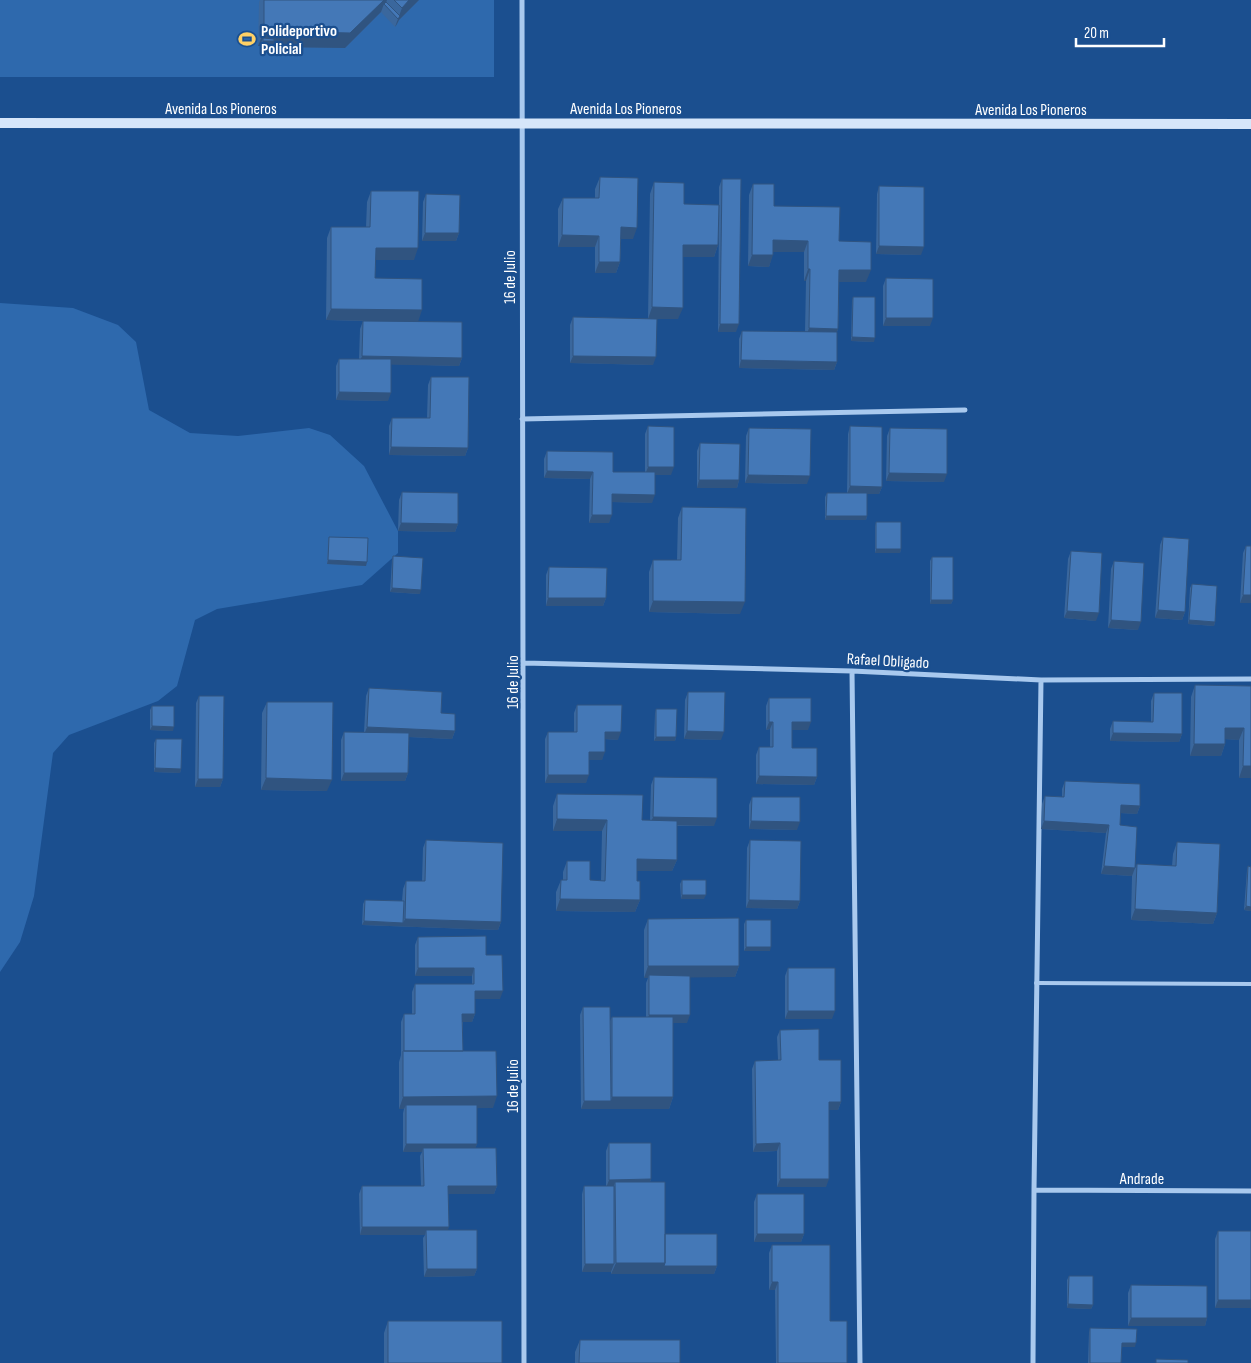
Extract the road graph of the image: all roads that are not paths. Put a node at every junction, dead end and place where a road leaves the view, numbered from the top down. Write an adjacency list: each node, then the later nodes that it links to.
1 (522, 0): 3 (street, 16 de Julio)
2 (0, 123): 3 (main road, Avenida Los Pioneros)
3 (521, 123): 4 (main road, Avenida Los Pioneros); 6 (street, 16 de Julio)
4 (1251, 124)
5 (965, 410): 6 (street)
6 (522, 420): 7 (street, 16 de Julio)
7 (524, 663): 8 (street, Rafael Obligado); 15 (street, 16 de Julio)
8 (852, 671): 10 (street, Rafael Obligado); 16 (street)
9 (1251, 679): 10 (street, Rafael Obligado)
10 (1041, 680): 11 (street)
11 (1036, 982): 12 (lane); 13 (street)
12 (1251, 984)
13 (1034, 1190): 14 (street, Andrade); 17 (street)
14 (1251, 1191)
15 (524, 1363)
16 (860, 1363)
17 (1033, 1363)

